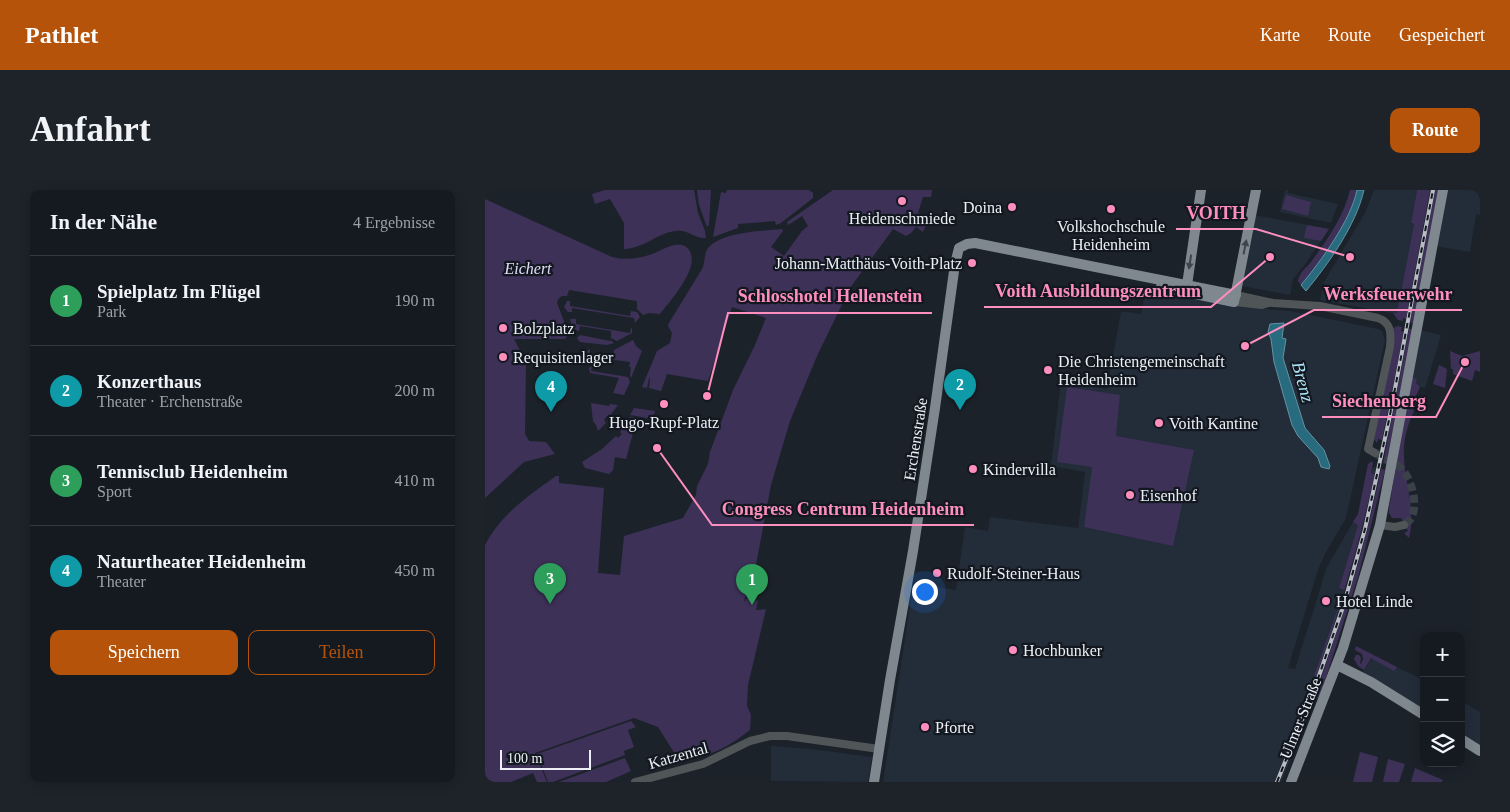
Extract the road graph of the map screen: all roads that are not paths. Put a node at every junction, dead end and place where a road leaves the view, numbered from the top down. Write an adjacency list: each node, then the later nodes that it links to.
1 (1201, 190): 4 (main road, one-way to 4)
2 (1256, 190): 5 (main road, one-way to 2)
3 (1443, 190): 7 (main road, Ulmer Straße)
4 (1188, 289): 5 (main road); 14 (main road, Erchenstraße)
5 (1235, 298): 6 (street)
6 (1372, 451)
7 (1380, 525): 8 (street); 9 (main road, Ulmer Straße)
8 (1404, 525)
9 (1337, 665): 10 (main road); 11 (main road, Ulmer Straße)
10 (1357, 674): 11 (main road); 12 (main road)
11 (1331, 681): 18 (main road, Ulmer Straße)
12 (1420, 713)
13 (1465, 742): 15 (main road)
14 (879, 749): 16 (street, Katzental); 17 (main road, Erchenstraße)
15 (1480, 751)
16 (635, 782)
17 (874, 782)
18 (1291, 782)

